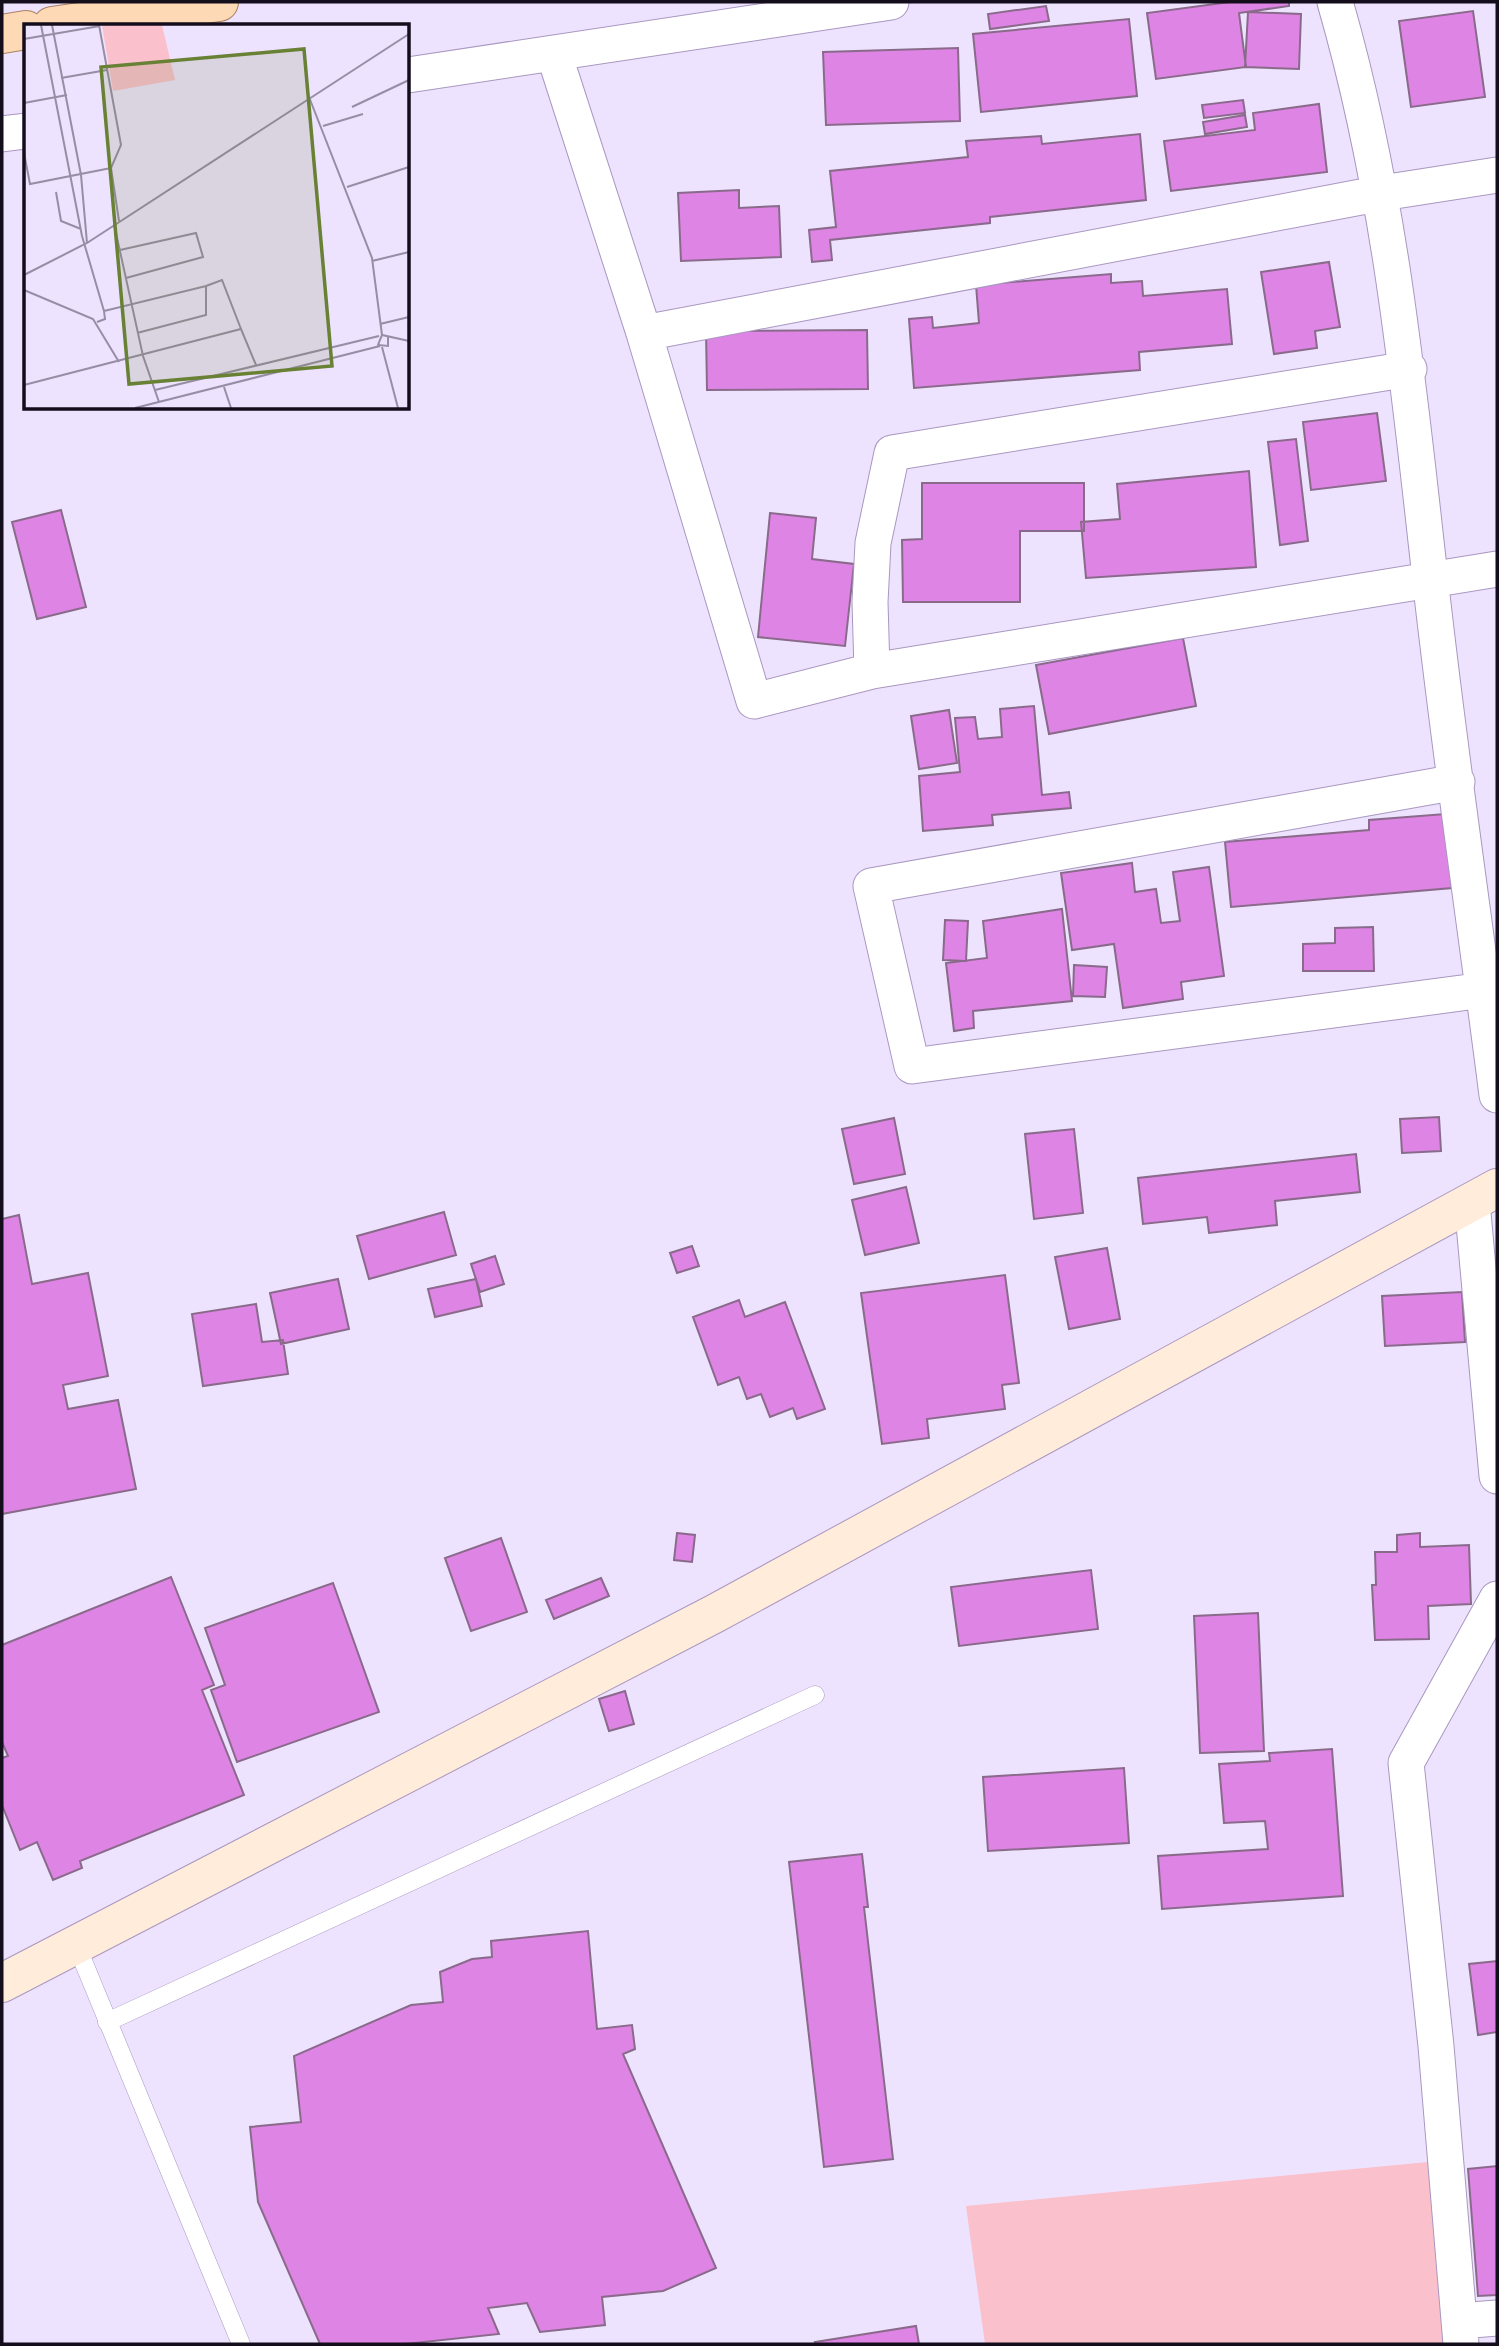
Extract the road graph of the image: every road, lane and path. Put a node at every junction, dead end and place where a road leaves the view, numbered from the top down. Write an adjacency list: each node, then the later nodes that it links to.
1 (219, 2): 4 (main road)
2 (891, 2): 7 (street)
3 (1335, 2): 12 (street)
4 (66, 24)
5 (24, 30): 6 (main road)
6 (2, 34)
7 (554, 54): 8 (street); 13 (street)
8 (410, 75)
9 (24, 131): 10 (street)
10 (2, 134)
11 (1497, 175): 12 (street)
12 (1382, 193): 13 (street); 14 (street)
13 (644, 333): 17 (street)
14 (1409, 369): 16 (street); 17 (street)
15 (1497, 569): 16 (street)
16 (1430, 579): 17 (street); 18 (street)
17 (872, 671)
18 (1457, 782): 19 (street); 19 (street)
19 (1484, 990): 20 (street)
20 (1497, 1095)
21 (1485, 1195): 22 (street); 25 (street)
22 (1497, 1476)
23 (1497, 1600): 29 (street)
24 (815, 1695): 27 (lane)
25 (76, 1944): 26 (street); 27 (lane)
26 (2, 1983)
27 (107, 2022): 30 (lane)
28 (1497, 2318): 29 (street)
29 (1460, 2333)
30 (241, 2344)

